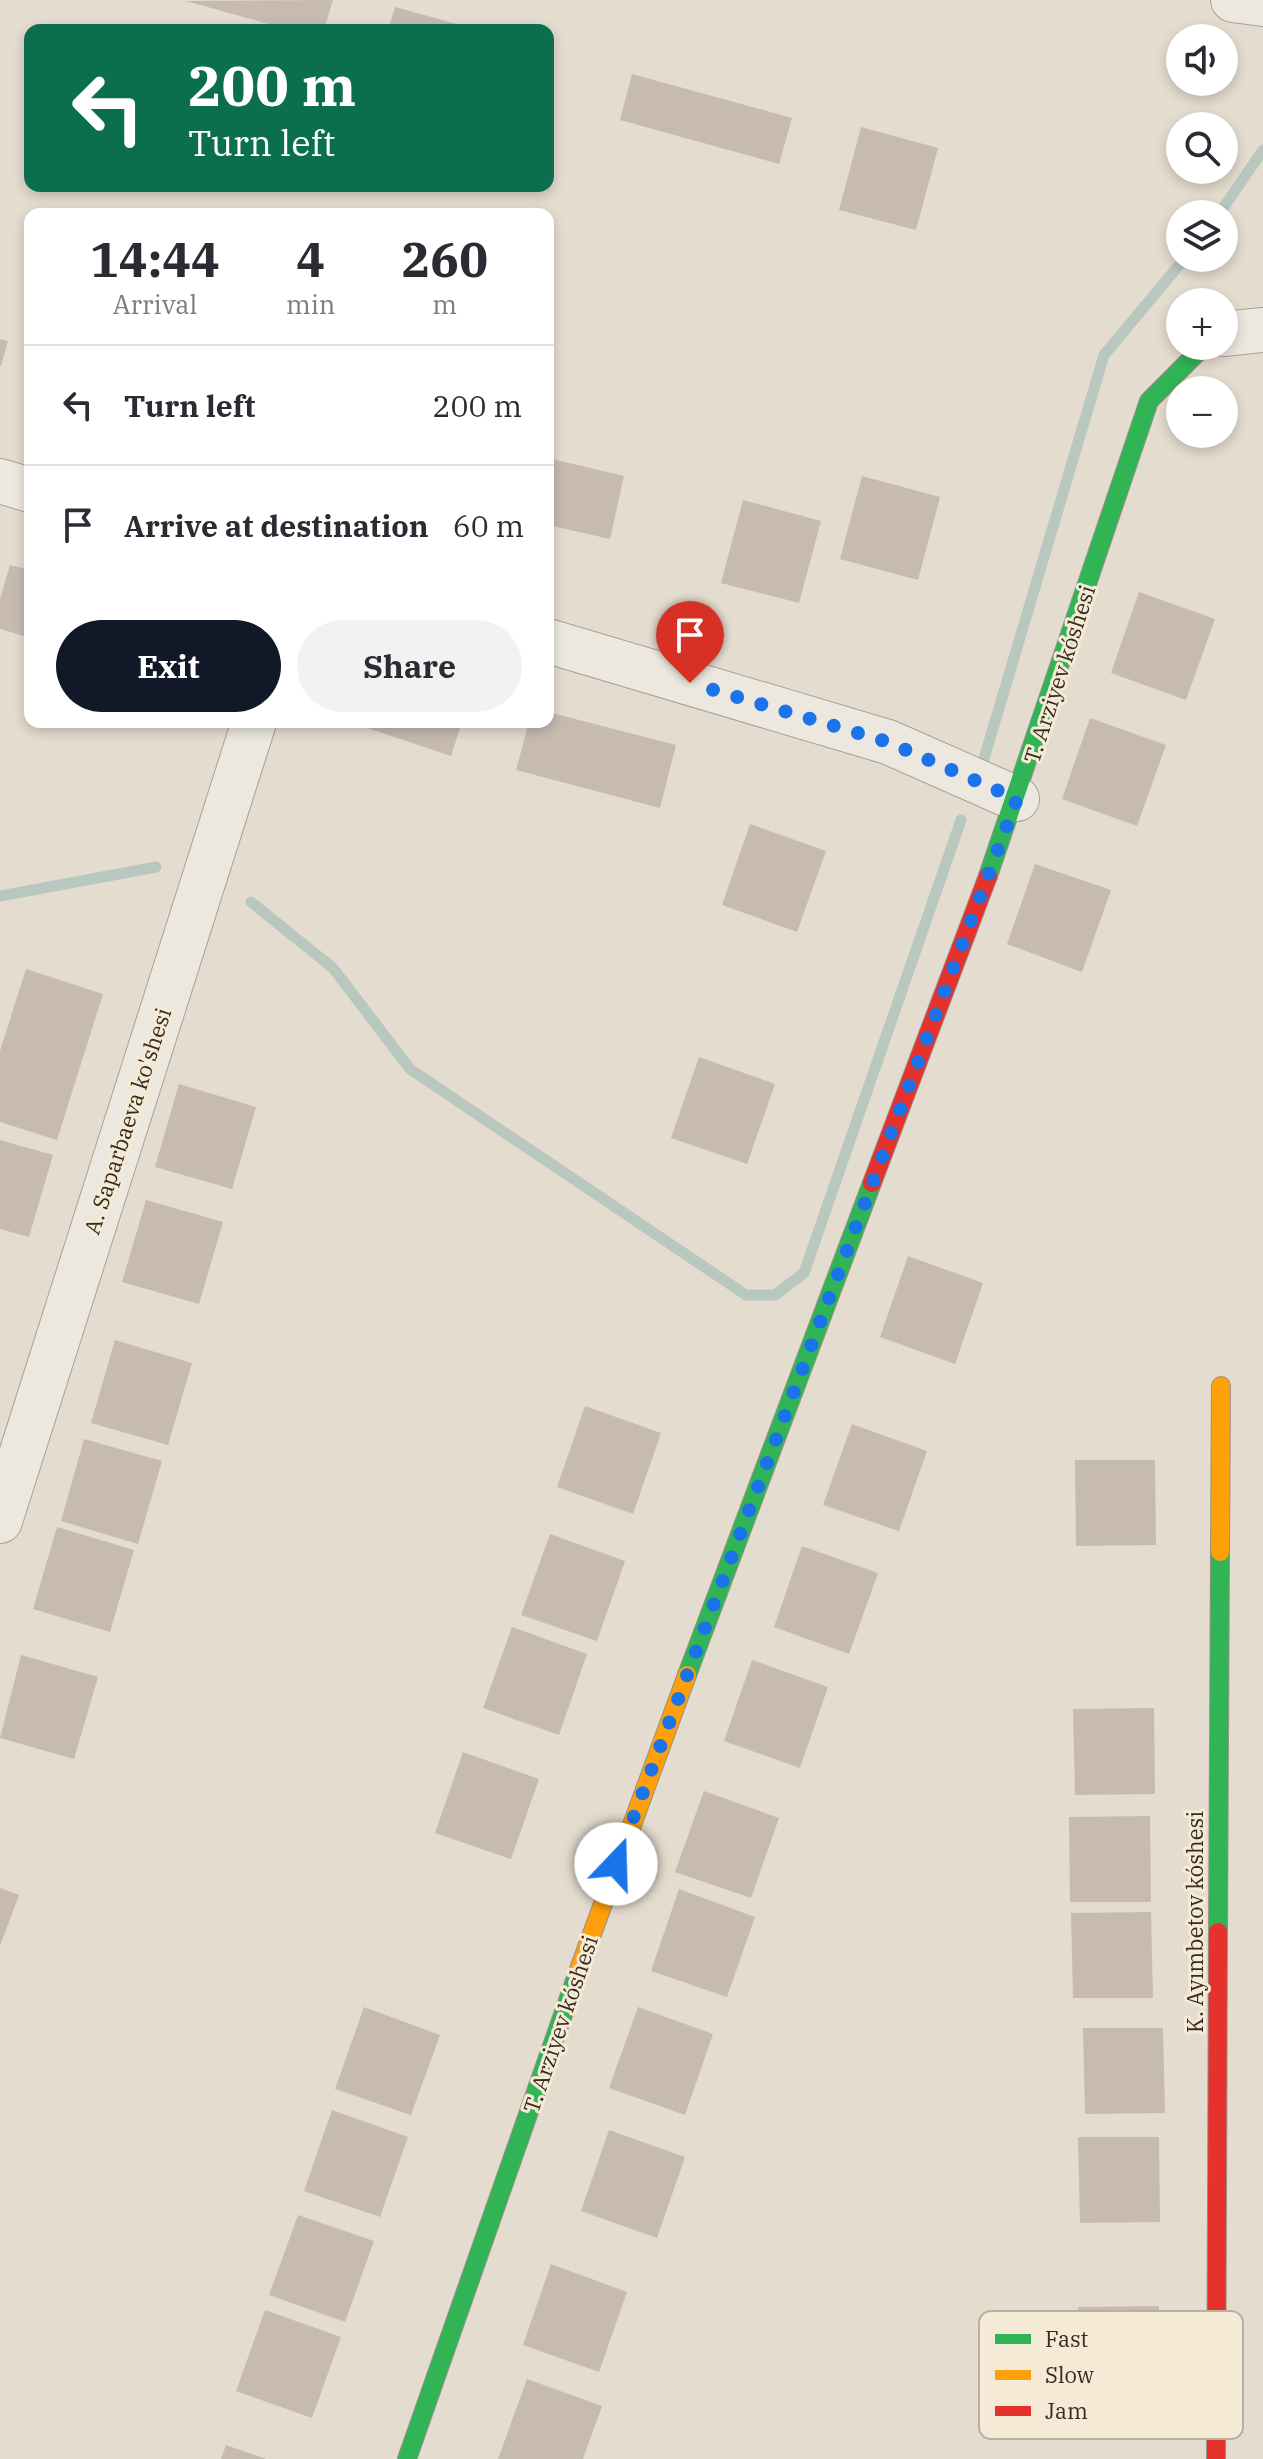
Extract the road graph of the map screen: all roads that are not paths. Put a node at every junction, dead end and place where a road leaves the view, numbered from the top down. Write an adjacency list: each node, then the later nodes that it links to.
1 (1233, 0): 2 (street)
2 (1263, 4)
3 (1263, 330): 4 (street)
4 (1238, 333)
5 (1190, 360): 10 (street, T. Arziyev kóshesi)
6 (0, 481): 7 (street)
7 (24, 488)
8 (554, 643): 10 (street)
9 (252, 728): 12 (street, A. Saparbaeva ko'shesi)
10 (1017, 799): 15 (street, T. Arziyev kóshesi)
11 (1221, 1386): 13 (street, K. Ayımbetov kóshesi)
12 (0, 1521)
13 (1217, 2311)
14 (1216, 2439): 16 (street, K. Ayımbetov kóshesi)
15 (407, 2459)
16 (1216, 2459)

